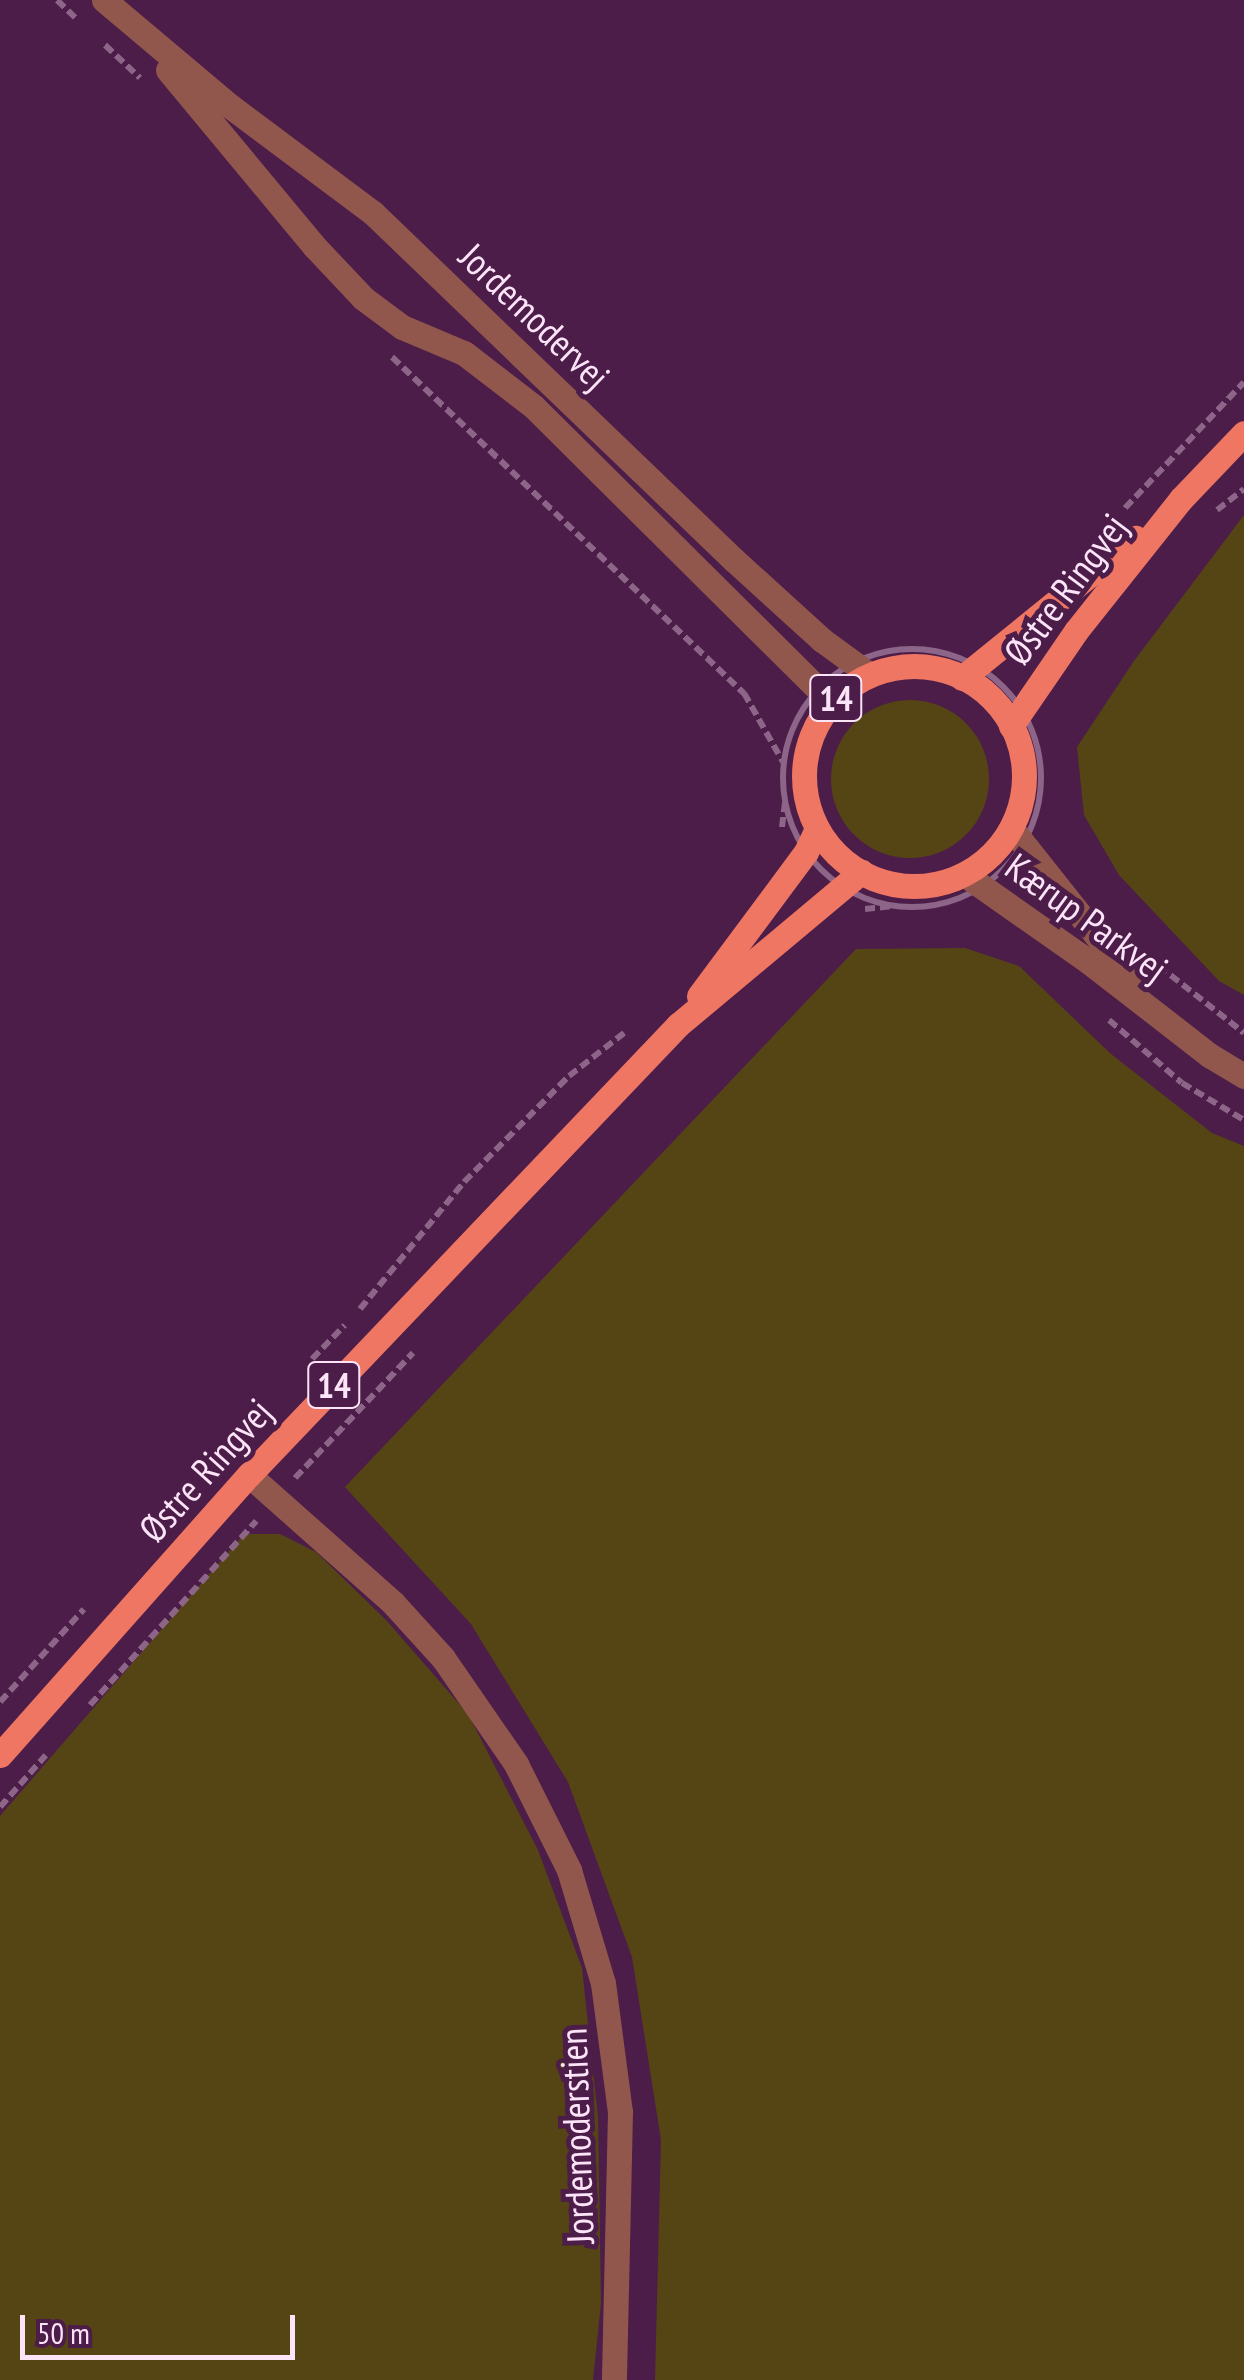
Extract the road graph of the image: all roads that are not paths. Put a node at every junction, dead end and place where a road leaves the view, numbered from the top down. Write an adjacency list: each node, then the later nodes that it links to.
1 (104, 0): 2 (street, Jordemodervej)
2 (133, 28): 5 (street, Jordemodervej); 7 (street, Jordemodervej)
3 (1244, 434): 4 (main road, Østre Ringvej)
4 (1181, 500): 6 (main road, Østre Ringvej); 8 (main road, Østre Ringvej)
5 (862, 669): 6 (main road, 14); 7 (main road, 14)
6 (970, 672): 8 (main road, 14)
7 (825, 695): 9 (main road, 14)
8 (1016, 717): 10 (main road, 14)
9 (817, 828): 11 (main road, 14); 14 (main road, Østre Ringvej / 14)
10 (1017, 836): 12 (main road, 14); 13 (street, Kærup Parkvej)
11 (851, 879): 12 (main road, 14); 14 (main road, Østre Ringvej / 14)
12 (974, 880): 13 (street, Kærup Parkvej)
13 (1166, 1020): 15 (street, Kærup Parkvej)
14 (678, 1024): 16 (main road, Østre Ringvej / 14)
15 (1244, 1076)
16 (249, 1475): 17 (main road, Østre Ringvej / 14); 18 (street, Jordemoderstien)
17 (0, 1755)
18 (614, 2380)

